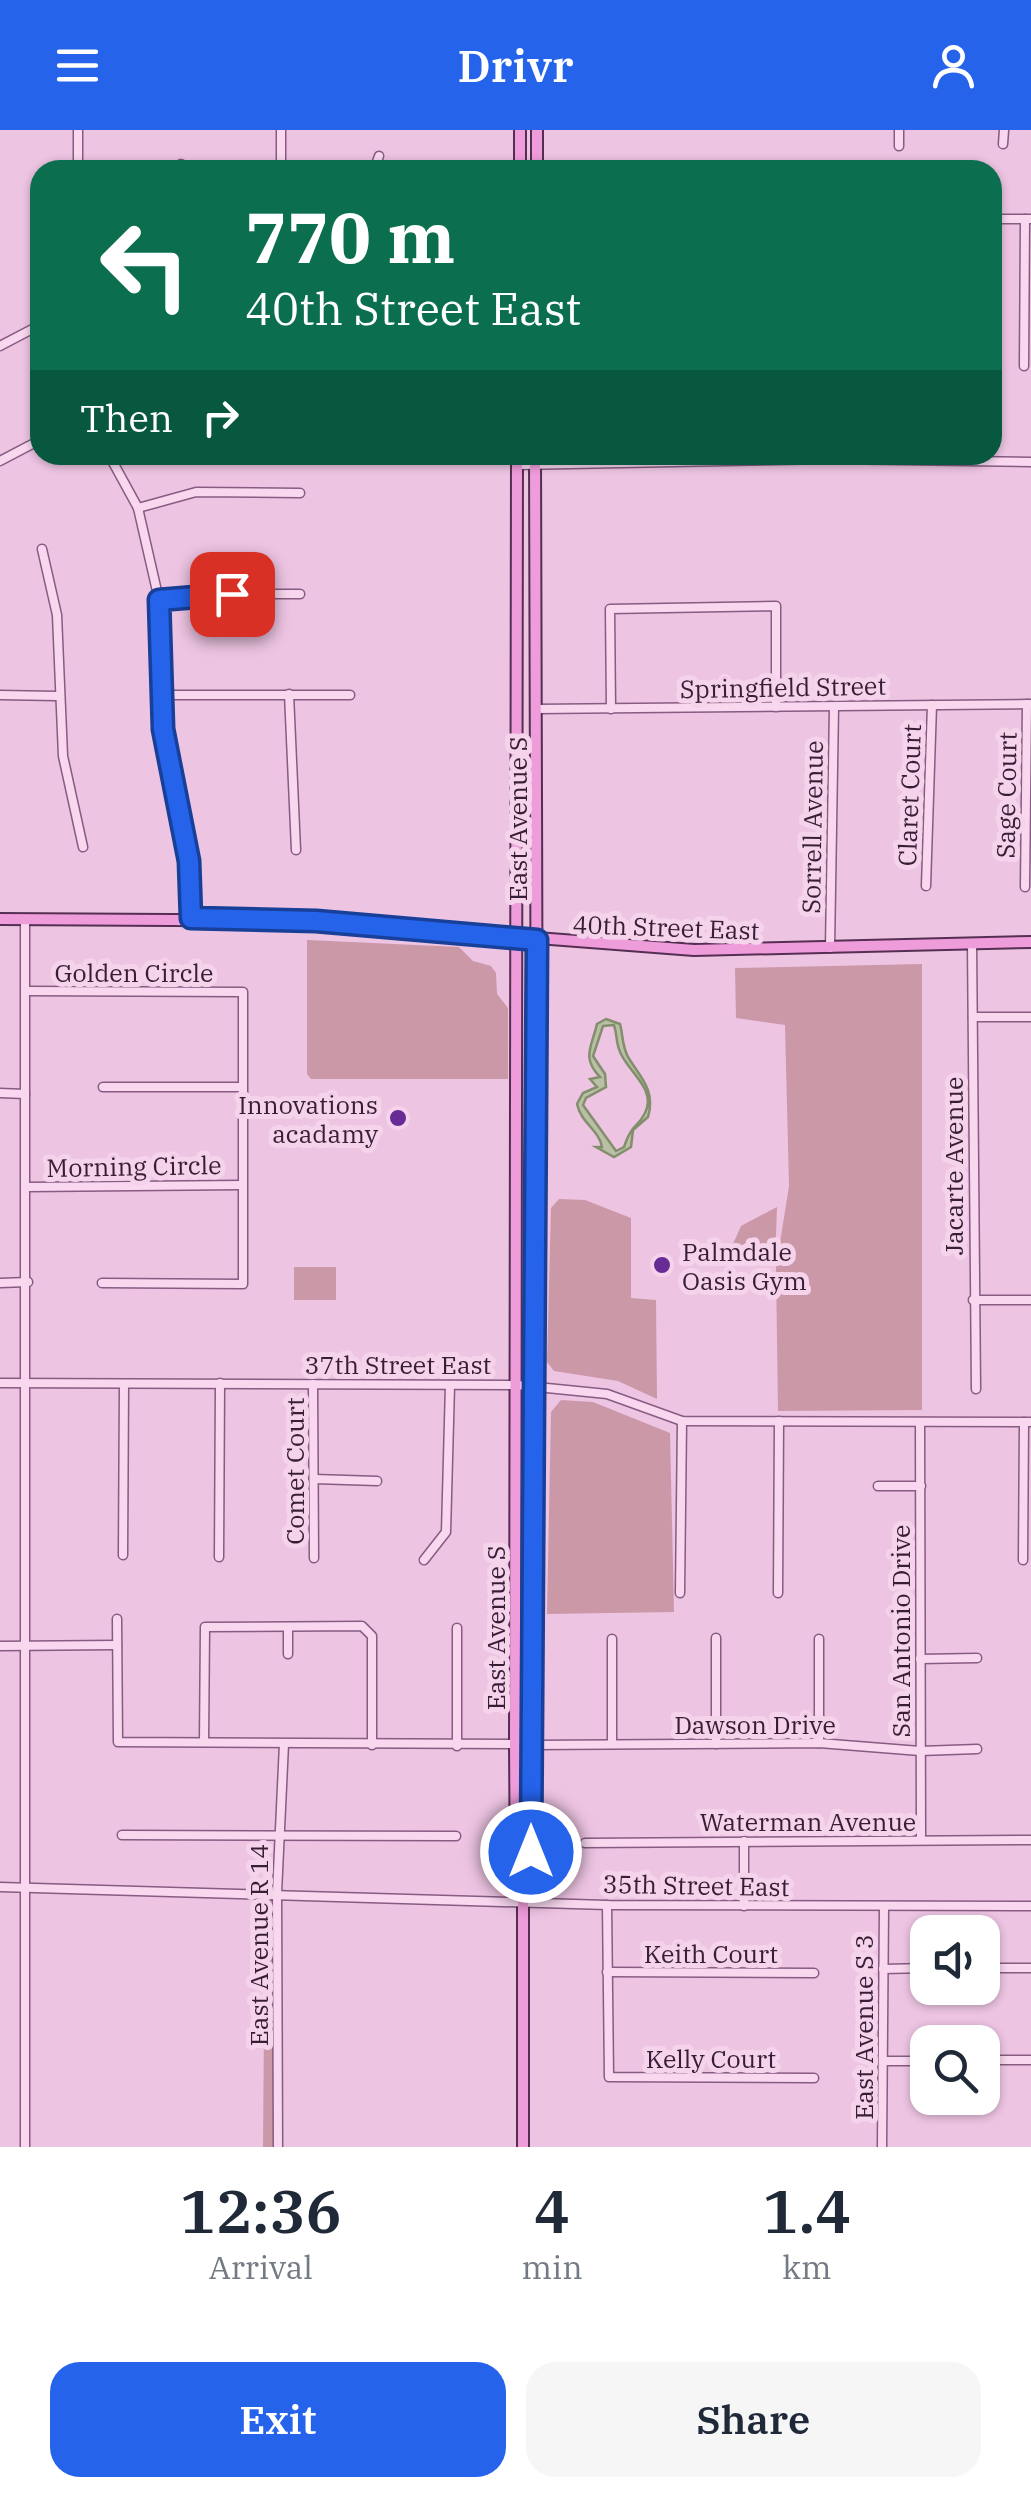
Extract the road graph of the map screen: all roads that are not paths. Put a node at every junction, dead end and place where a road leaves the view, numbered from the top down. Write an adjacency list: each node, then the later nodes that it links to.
1 (78, 130): 10 (street)
2 (280, 130): 11 (street)
3 (520, 130): 13 (main road)
4 (537, 130): 14 (main road)
5 (898, 130): 8 (street)
6 (1004, 130): 7 (street)
7 (1003, 144)
8 (899, 146)
9 (379, 156): 12 (street)
10 (78, 160)
11 (281, 160)
12 (378, 160)
13 (520, 160)
14 (537, 160)
15 (1002, 218): 16 (street)
16 (1028, 219): 19 (street)
17 (30, 332): 18 (street)
18 (0, 346)
19 (1024, 366)
20 (30, 445): 21 (street)
21 (0, 461)
22 (1002, 461): 23 (street)
23 (1031, 462)
24 (114, 465): 28 (street)
25 (517, 465): 50 (main road, East Avenue S)
26 (535, 465): 41 (main road, East Avenue S)
27 (300, 494): 28 (street)
28 (138, 508): 31 (street)
29 (42, 549): 36 (street)
30 (300, 594): 31 (street)
31 (159, 600): 33 (street)
32 (289, 694): 33 (street); 34 (street); 44 (street)
33 (161, 695): 48 (street)
34 (350, 695)
35 (0, 696): 36 (street)
36 (57, 696): 43 (street)
37 (1029, 704): 38 (street, Springfield Street); 46 (street, Sage Court)
38 (932, 705): 40 (street, Springfield Street); 45 (street, Claret Court)
39 (776, 707): 40 (street, Springfield Street); 42 (street, Springfield Street); 42 (street)
40 (834, 707): 54 (street, Sorrell Avenue)
41 (536, 709): 42 (street, Springfield Street); 51 (main road, East Avenue S)
42 (612, 709)
43 (82, 847)
44 (296, 850)
45 (926, 886)
46 (1024, 887)
47 (0, 918): 49 (main road, 40th Street East)
48 (191, 918): 49 (main road, 40th Street East); 50 (main road, 40th Street East)
49 (25, 919): 55 (street)
50 (517, 938): 51 (main road, 40th Street East); 75 (main road, East Avenue S)
51 (537, 940): 54 (main road, 40th Street East); 76 (main road, East Avenue S)
52 (1031, 942): 53 (main road, 40th Street East)
53 (972, 943): 54 (main road, 40th Street East); 56 (street, Jacarte Avenue)
54 (830, 948)
55 (26, 991): 59 (street, Golden Circle); 61 (street)
56 (973, 1017): 57 (street); 67 (street, Jacarte Avenue)
57 (1031, 1017)
58 (103, 1088): 59 (street)
59 (242, 1088): 62 (street)
60 (0, 1093): 61 (street)
61 (25, 1094): 63 (street)
62 (242, 1184): 63 (street, Morning Circle); 66 (street)
63 (27, 1187): 65 (street)
64 (0, 1282): 65 (street)
65 (28, 1282): 71 (street)
66 (102, 1283)
67 (974, 1300): 68 (street); 77 (street, Jacarte Avenue)
68 (1031, 1300)
69 (220, 1382): 72 (street, 37th Street East); 73 (street, 37th Street East); 88 (street)
70 (0, 1383): 71 (street, 37th Street East)
71 (27, 1383): 72 (street, 37th Street East); 102 (street)
72 (124, 1384): 87 (street)
73 (314, 1384): 74 (street, 37th Street East); 82 (street, Comet Court)
74 (450, 1385): 75 (street, 37th Street East); 90 (street)
75 (516, 1385): 76 (street, 37th Street East); 110 (main road, East Avenue S)
76 (534, 1386): 78 (street, 37th Street East); 113 (main road, East Avenue S)
77 (976, 1390)
78 (682, 1421): 79 (street, 37th Street East); 92 (street)
79 (779, 1421): 80 (street, 37th Street East); 93 (street)
80 (920, 1422): 81 (street, 37th Street East); 86 (street, San Antonio Drive)
81 (1028, 1422): 84 (street)
82 (314, 1479): 83 (street); 89 (street, Comet Court)
83 (377, 1482)
84 (1027, 1483): 91 (street)
85 (878, 1486): 86 (street)
86 (920, 1486): 104 (street, San Antonio Drive)
87 (123, 1555)
88 (219, 1557)
89 (314, 1558)
90 (424, 1560)
91 (1023, 1560)
92 (680, 1593)
93 (778, 1594)
94 (117, 1619): 100 (street)
95 (288, 1627): 103 (street); 106 (street); 109 (street)
96 (457, 1628): 114 (street)
97 (716, 1638): 112 (street)
98 (612, 1639): 111 (street)
99 (820, 1639): 107 (street)
100 (117, 1645): 102 (street); 106 (street)
101 (0, 1646): 102 (street)
102 (27, 1646): 125 (street)
103 (288, 1654)
104 (920, 1658): 105 (street); 116 (street, San Antonio Drive)
105 (977, 1658)
106 (204, 1742): 108 (street)
107 (820, 1743): 112 (street, Dawson Drive); 116 (street, Dawson Drive)
108 (284, 1744): 109 (street); 117 (street, East Avenue R 14)
109 (372, 1744): 114 (street)
110 (514, 1744): 114 (street); 127 (main road, East Avenue S)
111 (612, 1744): 112 (street, Dawson Drive); 113 (street, Dawson Drive)
112 (716, 1744)
113 (532, 1745): 127 (main road, East Avenue S)
114 (457, 1746)
115 (977, 1749): 116 (street, Dawson Drive)
116 (920, 1751): 120 (street, San Antonio Drive)
117 (278, 1834): 118 (street); 119 (street); 126 (street, East Avenue R 14)
118 (122, 1835)
119 (456, 1836)
120 (921, 1840): 121 (street, Waterman Avenue); 122 (street, Waterman Avenue)
121 (1031, 1840)
122 (744, 1842): 123 (street, Waterman Avenue); 129 (street)
123 (585, 1843)
124 (0, 1888): 125 (street, 35th Street East)
125 (27, 1888): 126 (street, 35th Street East); 143 (street)
126 (277, 1893): 127 (street, 35th Street East); 144 (street, East Avenue R 14)
127 (523, 1900): 128 (street, 35th Street East); 145 (main road, East Avenue S)
128 (607, 1905): 129 (street, 35th Street East); 136 (street)
129 (744, 1906): 131 (street, 35th Street East)
130 (1031, 1906): 131 (street, 35th Street East)
131 (884, 1908): 135 (street, East Avenue S 3)
132 (910, 1968): 135 (street)
133 (1000, 1968): 134 (street)
134 (1031, 1968)
135 (883, 1969): 141 (street, East Avenue S 3)
136 (608, 1972): 137 (street, Keith Court); 142 (street, Kelly Court)
137 (814, 1974)
138 (910, 2060): 141 (street)
139 (1000, 2060): 140 (street)
140 (1031, 2060)
141 (883, 2061): 146 (street, East Avenue S 3)
142 (814, 2078)
143 (25, 2147)
144 (278, 2147)
145 (523, 2147)
146 (882, 2147)

